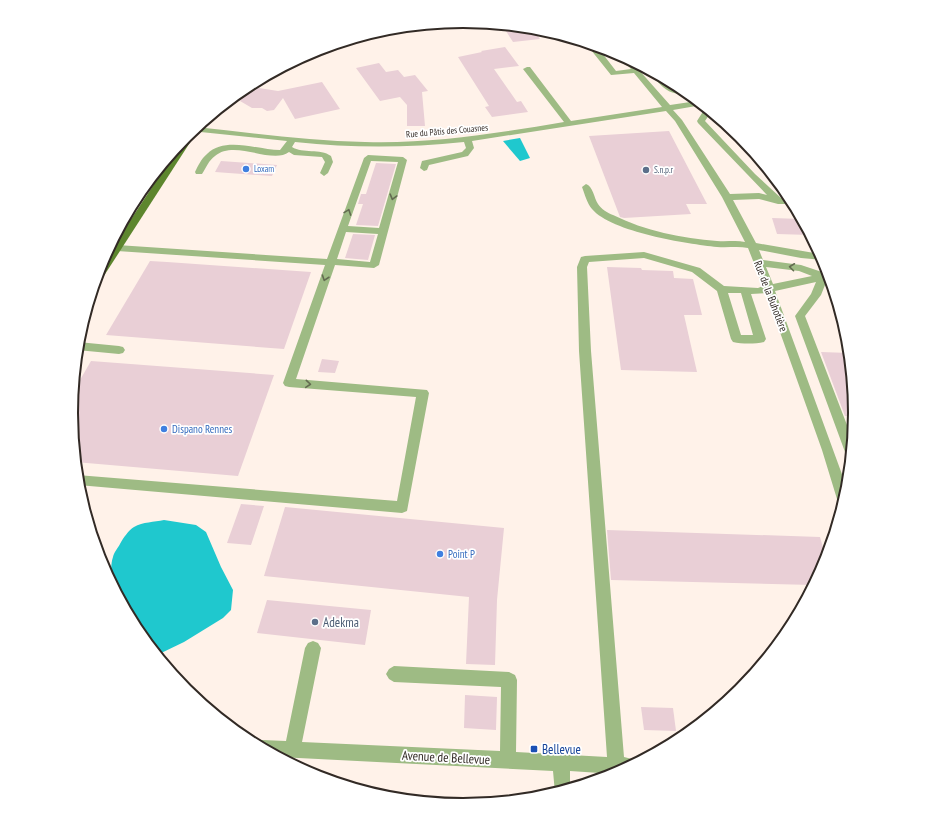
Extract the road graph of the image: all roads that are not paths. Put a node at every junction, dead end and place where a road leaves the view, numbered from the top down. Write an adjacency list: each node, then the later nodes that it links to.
1 (597, 52): 3 (street)
2 (527, 69): 7 (street)
3 (636, 70): 5 (street, Rue de la Buhotière)
4 (692, 105): 5 (street, Rue du Pâtis des Couasnes)
5 (668, 108): 7 (street, Rue du Pâtis des Couasnes); 18 (street, Rue de la Buhotière)
6 (706, 115): 19 (street)
7 (570, 124): 9 (street, Rue du Pâtis des Couasnes)
8 (202, 130): 10 (street, Rue du Pâtis des Couasnes)
9 (467, 140): 10 (street, Rue du Pâtis des Couasnes); 12 (street)
10 (290, 144): 13 (street); 16 (street)
11 (180, 151): 15 (main road)
12 (424, 168)
13 (199, 172)
14 (162, 173): 15 (street)
15 (166, 173): 24 (main road)
16 (324, 173)
17 (586, 187): 23 (street)
18 (727, 197): 19 (street); 23 (street, Rue de la Buhotière)
19 (778, 201): 20 (street)
20 (784, 201)
21 (342, 229): 22 (street); 22 (street, one-way to 22); 27 (street)
22 (383, 232): 27 (street)
23 (752, 246): 25 (street); 28 (street, Rue de la Buhotière)
24 (117, 248): 26 (main road); 27 (street)
25 (814, 256)
26 (111, 258)
27 (331, 262): 38 (street, one-way to 38)
28 (758, 264): 29 (street, one-way to 28); 32 (street, Rue de la Buhotière)
29 (822, 275)
30 (823, 278): 32 (street)
31 (824, 281): 37 (street)
32 (769, 288): 34 (street); 39 (street, Rue de la Buhotière)
33 (722, 289): 34 (street); 34 (street); 46 (street)
34 (745, 290)
35 (84, 347): 36 (street)
36 (119, 350)
37 (847, 441)
38 (84, 481)
39 (840, 487)
40 (313, 648): 43 (street)
41 (394, 674): 44 (street)
42 (275, 749): 43 (street, Avenue de Bellevue)
43 (292, 750): 44 (street, Avenue de Bellevue)
44 (508, 760): 45 (street, Avenue de Bellevue)
45 (561, 762): 47 (street, Avenue de Bellevue); 48 (street)
46 (623, 763)
47 (619, 765)
48 (562, 785)

